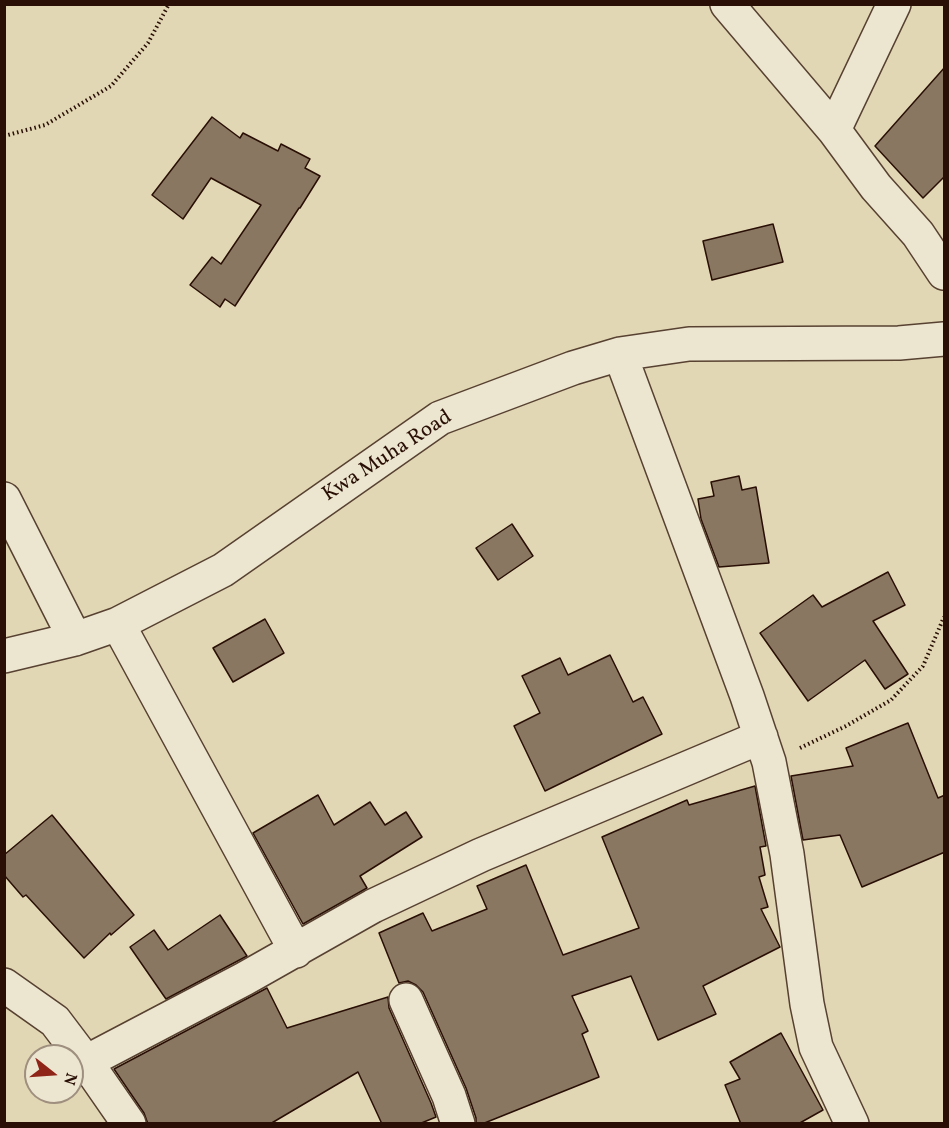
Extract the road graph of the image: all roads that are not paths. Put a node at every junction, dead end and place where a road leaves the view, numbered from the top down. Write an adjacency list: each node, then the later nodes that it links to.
1 (727, 4): 3 (street)
2 (894, 4): 3 (street)
3 (834, 130): 4 (street)
4 (945, 273)
5 (945, 339): 6 (street, Kwa Muha Road)
6 (620, 354): 8 (street, Kwa Muha Road); 11 (street)
7 (4, 499): 9 (street)
8 (118, 624): 9 (street, Kwa Muha Road); 12 (street)
9 (75, 639): 10 (street, Kwa Muha Road)
10 (4, 657)
11 (765, 750): 12 (street); 16 (street)
12 (296, 951): 15 (street)
13 (4, 985): 15 (street)
14 (406, 1000): 18 (street)
15 (86, 1062): 17 (street)
16 (847, 1122)
17 (129, 1124)
18 (458, 1124)

